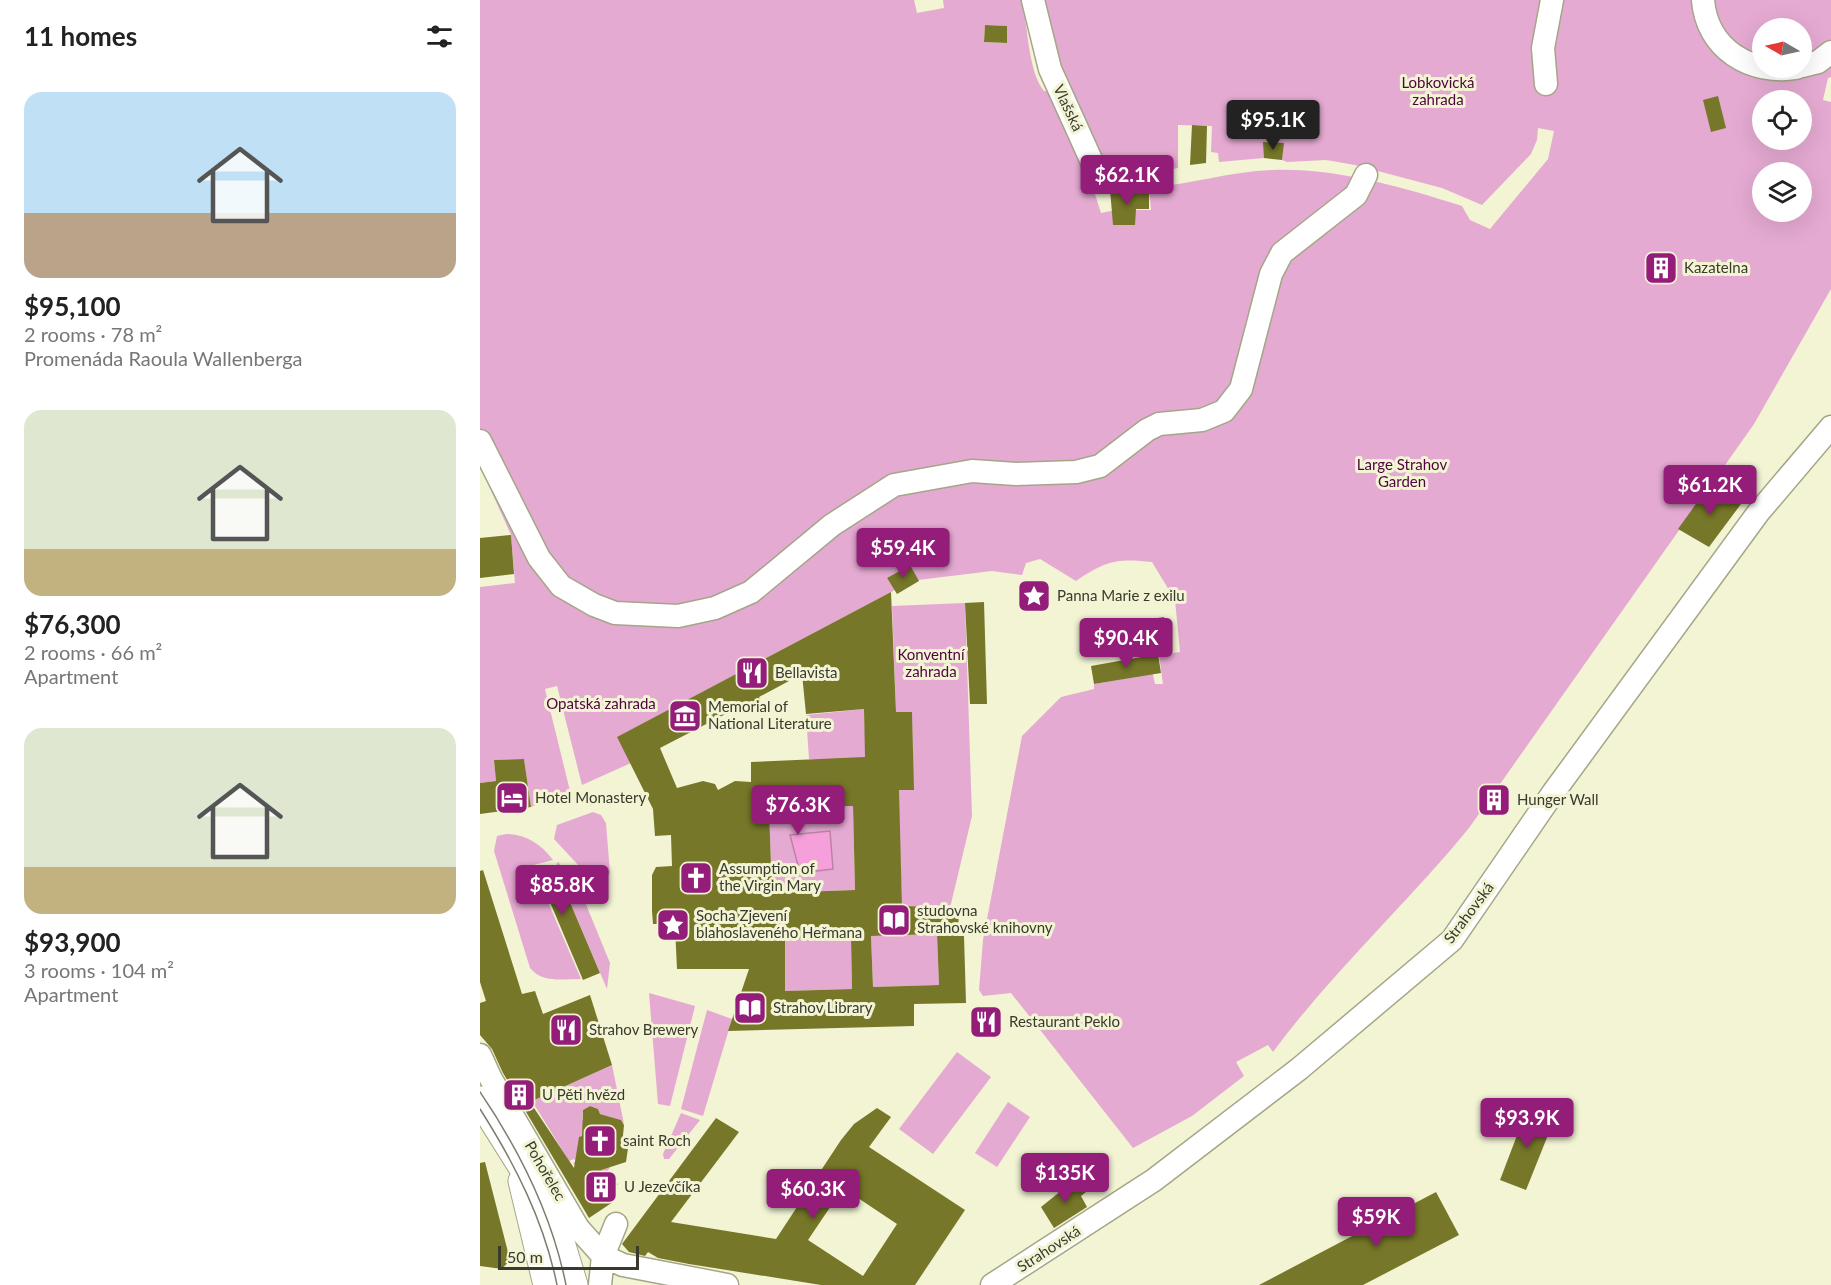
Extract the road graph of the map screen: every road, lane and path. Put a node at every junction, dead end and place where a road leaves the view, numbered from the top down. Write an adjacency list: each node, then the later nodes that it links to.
1 (1033, 0): 9 (street, Vlašská)
2 (1552, 0): 7 (street)
3 (1703, 0): 6 (street)
4 (1831, 52): 5 (street)
5 (1812, 64)
6 (1752, 65)
7 (1546, 84)
8 (1366, 175): 11 (street)
9 (1140, 181)
10 (1831, 427): 21 (street, Strahovská)
11 (480, 441)
12 (480, 1055): 16 (street, Pohořelec)
13 (481, 1101): 14 (main road)
14 (516, 1160): 17 (main road); 18 (main road)
15 (616, 1224): 16 (street)
16 (603, 1256): 19 (street); 20 (street)
17 (547, 1285)
18 (574, 1285)
19 (600, 1285)
20 (727, 1285)
21 (992, 1285)

